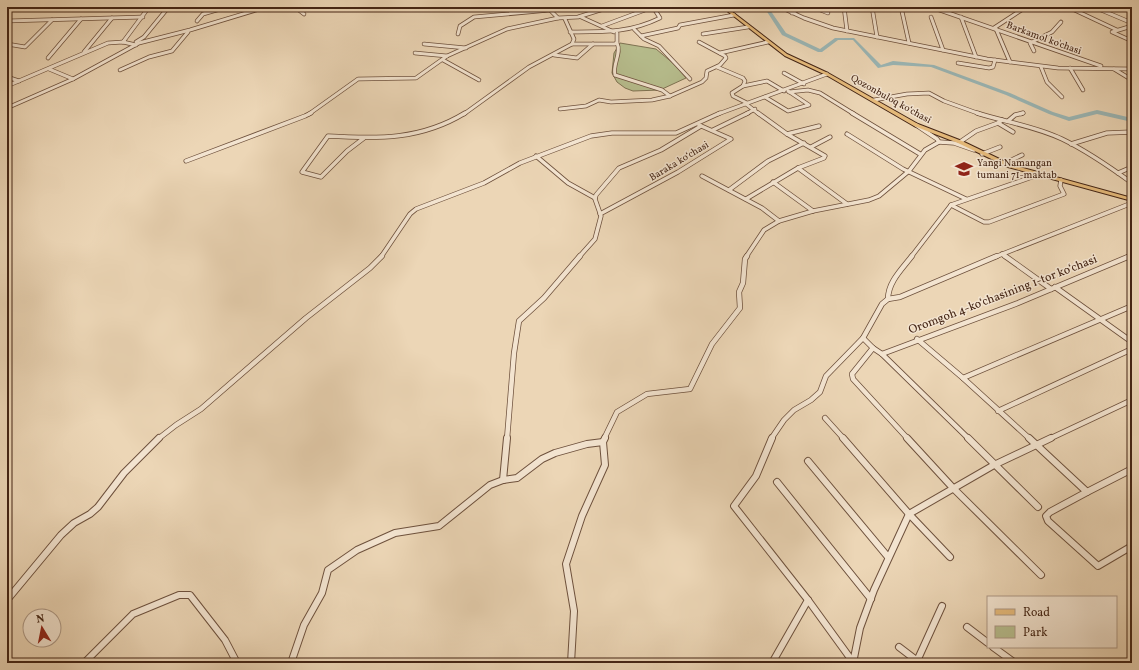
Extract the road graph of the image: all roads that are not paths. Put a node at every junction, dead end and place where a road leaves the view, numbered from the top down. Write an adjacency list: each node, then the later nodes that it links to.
1 (149, 7): 32 (street)
2 (200, 7): 23 (street)
3 (227, 7): 41 (street)
4 (266, 7): 24 (street)
5 (295, 7): 30 (street)
6 (547, 7): 26 (street)
7 (610, 7): 33 (street)
8 (653, 7): 45 (street); 49 (street)
9 (700, 7): 25 (street)
10 (724, 7): 31 (main road, Qozonbuloq koʻchasi)
11 (780, 7): 28 (street)
12 (803, 7): 28 (street)
13 (812, 7): 29 (street)
14 (844, 7): 51 (street)
15 (872, 7): 57 (street)
16 (901, 7): 62 (street)
17 (931, 7): 27 (street, Barkamol ko'chasi)
18 (943, 7): 27 (street)
19 (1026, 7): 47 (street)
20 (1069, 7): 21 (street); 50 (street)
21 (1077, 7)
22 (1094, 7): 44 (street)
23 (166, 8): 69 (street)
24 (262, 8): 48 (street)
25 (692, 8)
26 (550, 10): 37 (street); 54 (street)
27 (939, 11): 35 (street, Barkamol ko'chasi)
28 (792, 12): 51 (street)
29 (828, 13)
30 (304, 14)
31 (734, 15): 46 (main road, Qozonbuloq koʻchasi); 56 (street)
32 (143, 17): 36 (street); 59 (street)
33 (581, 17): 39 (street); 45 (street)
34 (931, 17): 71 (street)
35 (961, 17): 47 (street, Barkamol ko'chasi); 78 (street)
36 (112, 18): 38 (street); 75 (street)
37 (558, 18): 39 (street); 70 (street)
38 (81, 19): 40 (street); 79 (street)
39 (565, 19): 52 (street)
40 (52, 20): 42 (street); 65 (street)
41 (197, 21)
42 (7, 22)
43 (1062, 22): 63 (street)
44 (1132, 25): 50 (street)
45 (602, 26): 53 (street)
46 (748, 26): 55 (street); 61 (main road, Qozonbuloq koʻchasi)
47 (995, 29): 63 (street, Barkamol ko'chasi); 82 (street)
48 (190, 30): 69 (street); 91 (street)
49 (634, 30): 53 (street); 56 (street)
50 (1118, 30): 58 (street)
51 (847, 31): 57 (street)
52 (570, 32): 53 (street); 67 (street)
53 (616, 33): 64 (street)
54 (458, 34)
55 (703, 34)
56 (641, 36): 96 (street)
57 (877, 36): 62 (street)
58 (1132, 41)
59 (123, 42): 69 (street); 75 (street)
60 (699, 42): 74 (street)
61 (768, 42): 74 (street); 93 (main road, Qozonbuloq koʻchasi)
62 (909, 42): 71 (street)
63 (1032, 42): 72 (street); 87 (street, Barkamol ko'chasi)
64 (617, 43): 68 (street); 105 (street)
65 (7, 44)
66 (424, 44): 70 (street)
67 (572, 44): 68 (street); 76 (street)
68 (593, 44): 76 (street)
69 (134, 45): 95 (street)
70 (466, 48): 77 (street)
71 (943, 50): 78 (street)
72 (1034, 52)
73 (415, 53): 77 (street)
74 (720, 53): 84 (street)
75 (84, 54): 89 (street)
76 (554, 55): 126 (street)
77 (448, 56): 80 (street)
78 (976, 57): 81 (street)
79 (48, 58)
80 (443, 60): 97 (street); 137 (street)
81 (995, 60): 82 (street); 83 (street)
82 (1010, 62): 85 (street)
83 (958, 63)
84 (716, 67): 102 (street); 105 (street)
85 (1041, 67): 86 (street); 106 (street)
86 (1070, 68): 87 (street); 103 (street)
87 (1106, 68): 88 (street)
88 (1112, 68): 90 (street); 98 (street)
89 (49, 69): 95 (street); 99 (street)
90 (1132, 69)
91 (120, 70)
92 (784, 73): 100 (street)
93 (827, 74): 100 (street); 108 (main road, Qozonbuloq koʻchasi)
94 (7, 77): 99 (street)
95 (73, 79): 110 (street)
96 (690, 79)
97 (479, 80)
98 (1132, 80)
99 (19, 81): 101 (street)
100 (804, 84): 104 (street)
101 (7, 86)
102 (743, 86): 104 (street); 109 (street)
103 (1084, 90)
104 (786, 91): 107 (street); 107 (street); 134 (street)
105 (670, 96): 111 (street)
106 (1062, 97)
107 (765, 98): 109 (street)
108 (874, 100): 114 (street); 117 (main road, Qozonbuloq koʻchasi)
109 (746, 104): 112 (street); 116 (street)
110 (7, 108)
111 (560, 109)
112 (755, 110): 120 (street); 123 (street)
113 (1023, 113): 115 (street)
114 (1000, 121): 115 (street); 121 (street); 128 (street)
115 (1008, 121): 130 (street)
116 (695, 124): 118 (street, Baraka koʻchasi); 136 (street)
117 (916, 125): 127 (street); 128 (main road, Qozonbuloq koʻchasi)
118 (701, 126): 120 (street, Baraka koʻchasi); 149 (street)
119 (819, 126): 123 (street)
120 (713, 130): 157 (street, Baraka koʻchasi)
121 (1013, 132)
122 (1132, 132): 130 (street)
123 (787, 134): 129 (street)
124 (847, 134): 141 (street)
125 (830, 137): 132 (street)
126 (364, 138): 126 (street)
127 (939, 142): 133 (street); 134 (street)
128 (960, 142): 133 (main road, Qozonbuloq koʻchasi)
129 (804, 143): 132 (street); 148 (street)
130 (1071, 144): 142 (street)
131 (1000, 147): 133 (street)
132 (811, 148): 140 (street)
133 (980, 153): 138 (main road, Qozonbuloq koʻchasi)
134 (920, 154): 141 (street)
135 (1022, 155): 138 (street)
136 (536, 156): 149 (street); 191 (street)
137 (186, 161)
138 (1003, 164): 143 (main road, Qozonbuloq koʻchasi)
139 (1132, 167): 142 (street)
140 (798, 168): 146 (street); 154 (street)
141 (909, 171): 151 (street); 154 (street)
142 (1118, 173): 147 (street)
143 (1036, 174): 145 (main road, Qozonbuloq koʻchasi); 151 (street)
144 (702, 176): 148 (street)
145 (1061, 180): 152 (main road, Qozonbuloq koʻchasi); 155 (street)
146 (773, 182): 150 (street); 156 (street)
147 (1132, 183)
148 (729, 190): 150 (street)
149 (595, 198): 157 (street)
150 (746, 199): 158 (street)
151 (966, 199): 155 (street)
152 (1132, 200)
153 (1132, 203): 159 (street)
154 (847, 204): 156 (street)
155 (951, 205): 162 (street)
156 (813, 211): 158 (street)
157 (600, 214): 180 (street)
158 (779, 221): 175 (street)
159 (1002, 254): 161 (street); 162 (street)
160 (1132, 255): 161 (street, Oromgoh 4-koʻchasining 1-tor koʻchasi)
161 (1053, 288): 164 (street); 166 (street, Oromgoh 4-koʻchasining 1-tor koʻchasi)
162 (888, 299): 165 (street)
163 (1132, 306): 164 (street)
164 (1100, 320): 167 (street); 171 (street)
165 (863, 338): 168 (street); 192 (street)
166 (917, 340): 170 (street, Oromgoh 4-koʻchasining 1-tor koʻchasi); 171 (street)
167 (1132, 342)
168 (872, 348): 170 (street); 182 (street)
169 (1132, 349): 173 (street)
170 (882, 354): 178 (street)
171 (963, 378): 173 (street)
172 (1132, 400): 176 (street)
173 (998, 411): 176 (street)
174 (825, 418): 185 (street)
175 (603, 442): 180 (street); 202 (street)
176 (1036, 445): 178 (street); 183 (street)
177 (808, 461): 187 (street)
178 (994, 465): 182 (street); 184 (street)
179 (1132, 470): 183 (street)
180 (503, 480): 201 (street)
181 (777, 482): 190 (street)
182 (953, 488): 185 (street); 189 (street)
183 (1087, 492): 186 (street)
184 (1038, 507)
185 (909, 514): 187 (street); 188 (street)
186 (1132, 546)
187 (888, 557): 190 (street)
188 (950, 557)
189 (1040, 575)
190 (871, 599): 204 (street)
191 (7, 600)
192 (808, 600): 203 (street); 204 (street)
193 (942, 606): 198 (street)
194 (967, 627): 195 (street)
195 (987, 642)
196 (899, 647): 198 (street)
197 (994, 648): 205 (street)
198 (918, 662)
199 (84, 663): 200 (street)
200 (237, 663)
201 (291, 663)
202 (571, 663)
203 (772, 663)
204 (853, 663)
205 (1015, 663)

